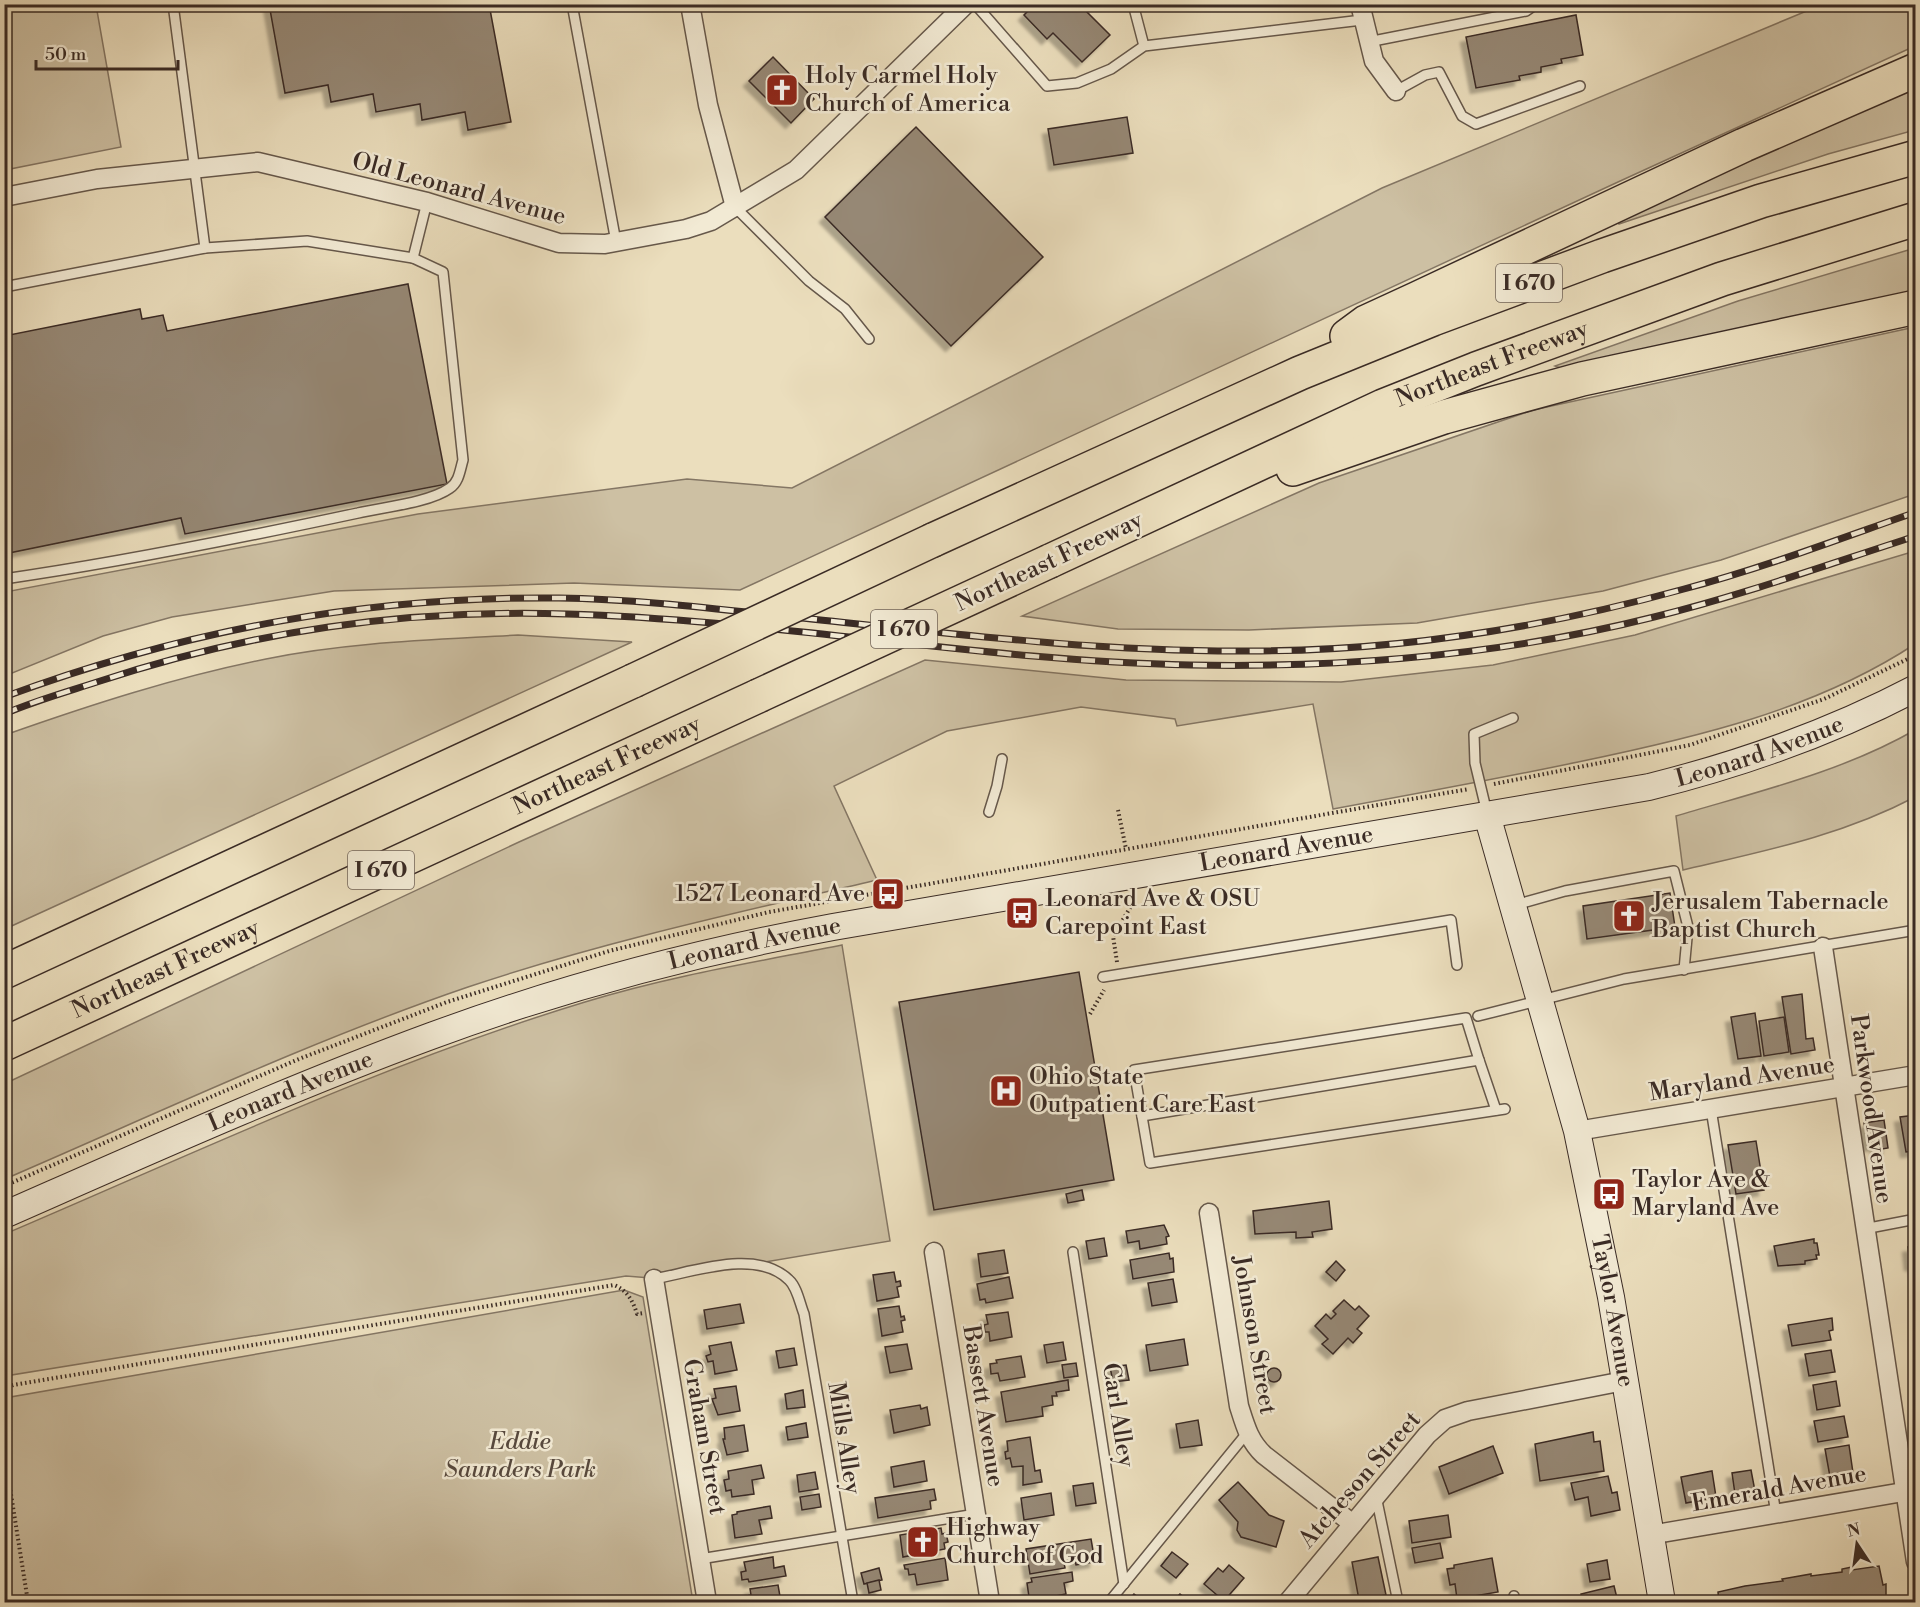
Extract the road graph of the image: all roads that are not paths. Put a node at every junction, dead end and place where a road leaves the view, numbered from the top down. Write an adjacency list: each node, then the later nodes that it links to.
1 (173, 4): 15 (lane)
2 (572, 4): 20 (lane)
3 (690, 4): 18 (street)
4 (966, 4): 18 (street, Old Leonard Avenue)
5 (975, 4): 10 (lane)
6 (1133, 4): 10 (lane)
7 (1536, 4): 9 (lane)
8 (1361, 12): 9 (street); 10 (lane)
9 (1368, 42): 13 (street)
10 (1144, 46)
11 (1916, 70): 26 (highway)
12 (1580, 86): 13 (lane)
13 (1396, 91)
14 (1916, 157): 26 (highway, I 670)
15 (195, 168): 16 (street, Old Leonard Avenue); 17 (street, Old Leonard Avenue); 21 (lane)
16 (4, 197)
17 (428, 202): 20 (street, Old Leonard Avenue); 22 (lane)
18 (735, 207): 20 (street, Old Leonard Avenue); 25 (lane)
19 (1916, 219): 27 (highway, Northeast Freeway / I 670)
20 (616, 242)
21 (205, 248): 22 (lane); 23 (lane)
22 (413, 258): 28 (lane)
23 (4, 287)
24 (1916, 307): 27 (highway)
25 (869, 339)
26 (1300, 373): 39 (highway, I 670, bridge)
27 (1050, 561): 43 (highway, Northeast Freeway / I 670, bridge)
28 (4, 579)
29 (1916, 688): 33 (street, Leonard Avenue)
30 (1513, 718): 33 (lane)
31 (1002, 759): 32 (lane)
32 (988, 812)
33 (1487, 816): 34 (street, Taylor Avenue); 51 (street, Leonard Avenue)
34 (1513, 906): 38 (lane); 41 (street, Taylor Avenue)
35 (1916, 930): 36 (lane)
36 (1823, 947): 38 (lane); 46 (street, Parkwood Avenue)
37 (1457, 965): 40 (lane)
38 (1684, 970): 41 (lane)
39 (4, 972)
40 (1108, 976)
41 (1540, 1000): 42 (lane); 49 (street, Taylor Avenue)
42 (1478, 1016)
43 (4, 1044)
44 (1479, 1060): 48 (lane); 48 (lane); 48 (lane)
45 (1916, 1075): 46 (street, Maryland Avenue)
46 (1844, 1087): 47 (street, Maryland Avenue); 53 (street, Parkwood Avenue)
47 (1711, 1109): 49 (street, Maryland Avenue); 62 (lane)
48 (1142, 1116)
49 (1577, 1131): 57 (street, Taylor Avenue)
50 (1209, 1213): 58 (street, Johnson Street)
51 (4, 1215)
52 (1916, 1220): 53 (lane)
53 (1864, 1228): 59 (street, Parkwood Avenue)
54 (934, 1252): 61 (street, Bassett Avenue)
55 (1073, 1252): 68 (lane, Carl Alley)
56 (654, 1279): 65 (lane, Mills Alley); 66 (street, Graham Street)
57 (1624, 1381): 60 (street, Atcheson Street); 64 (street, Taylor Avenue)
58 (1247, 1433): 63 (street, Johnson Street); 68 (lane)
59 (1910, 1491): 62 (street, Emerald Avenue); 67 (street, Parkwood Avenue)
60 (1376, 1496): 63 (street, Atcheson Street); 74 (lane)
61 (976, 1514): 65 (lane); 71 (street, Bassett Avenue)
62 (1776, 1514): 64 (street, Emerald Avenue)
63 (1353, 1524): 73 (street, Atcheson Street)
64 (1650, 1535): 75 (street, Taylor Avenue)
65 (841, 1536): 66 (lane); 70 (lane, Mills Alley)
66 (700, 1559): 69 (street, Graham Street)
67 (1916, 1562)
68 (1124, 1584): 72 (lane)
69 (707, 1602)
70 (853, 1602)
71 (990, 1602)
72 (1109, 1602)
73 (1288, 1602)
74 (1398, 1602)
75 (1662, 1602)

